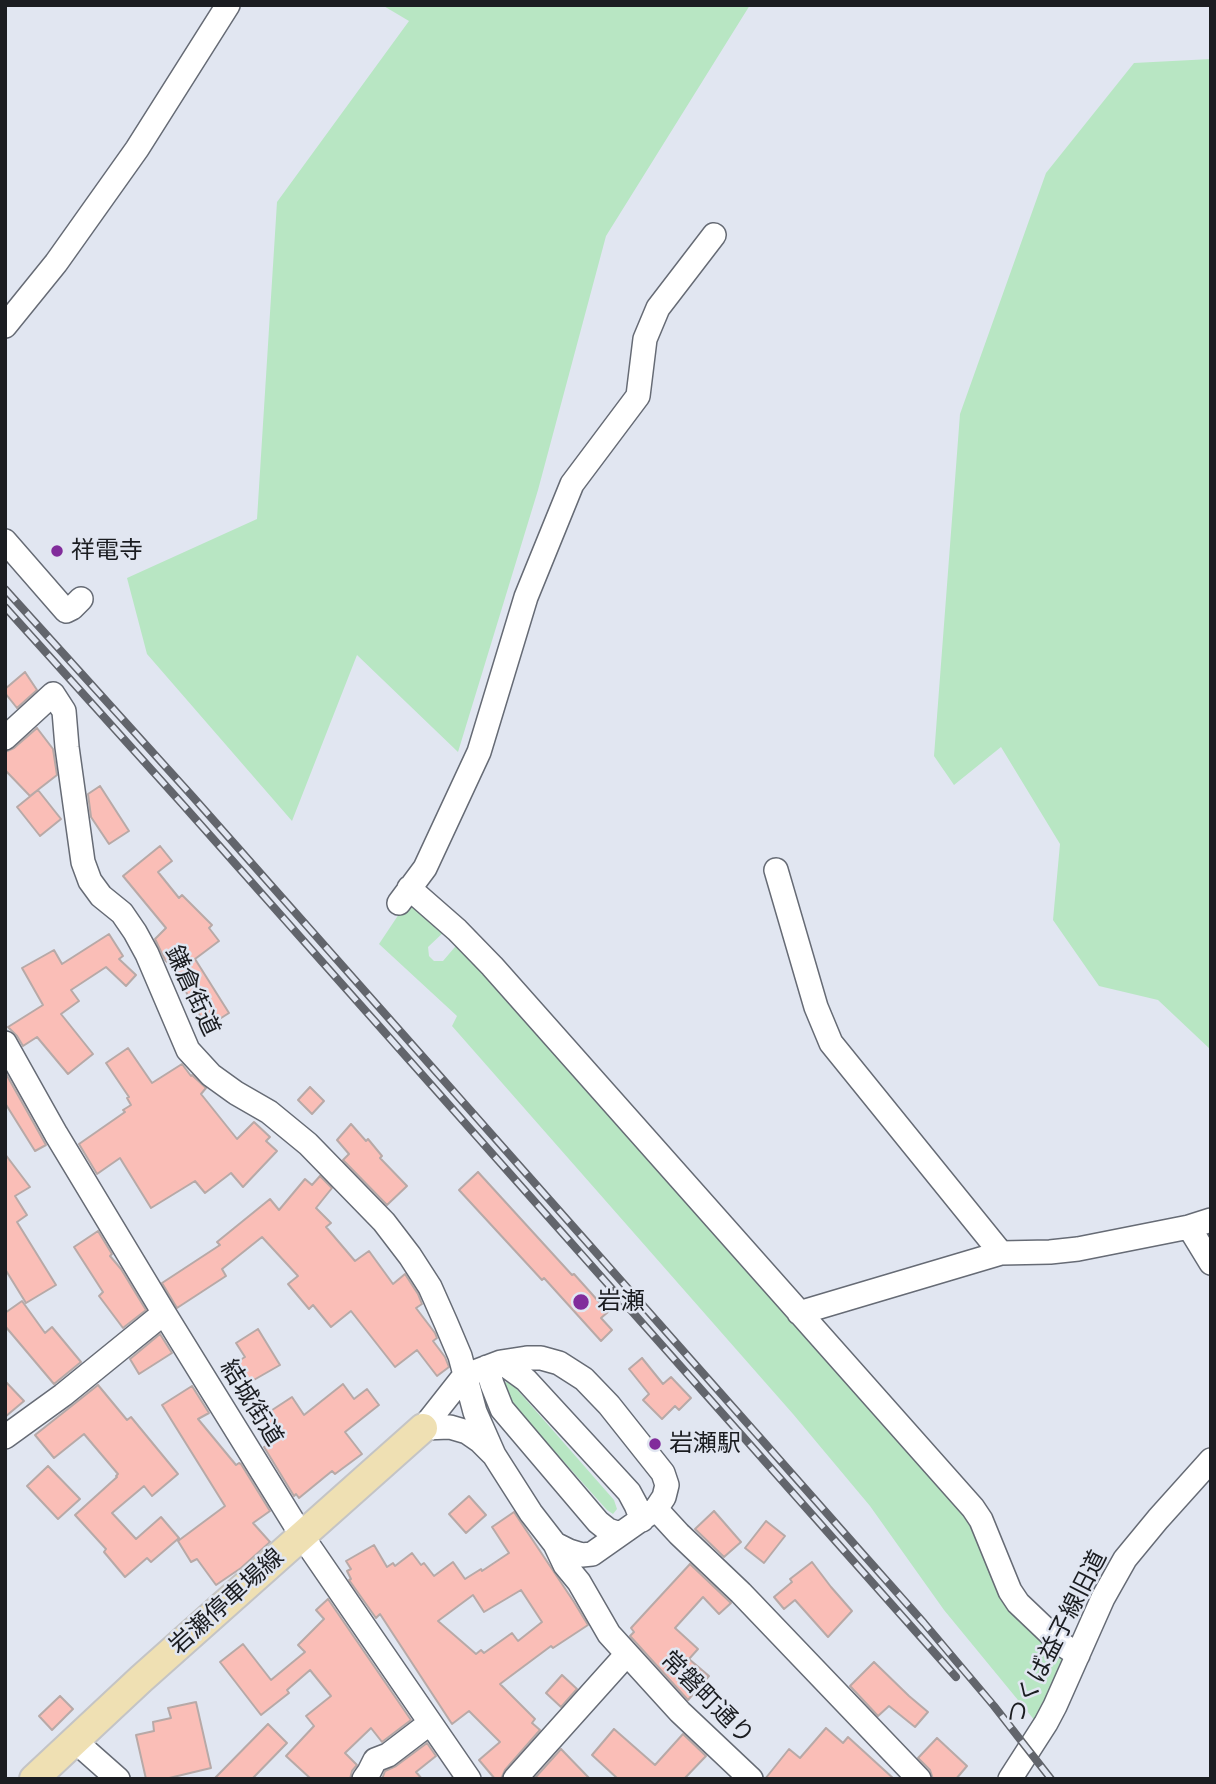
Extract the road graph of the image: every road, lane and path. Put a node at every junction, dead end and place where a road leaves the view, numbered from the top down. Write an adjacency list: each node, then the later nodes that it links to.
1 (228, 5): 3 (street)
2 (714, 234): 13 (street)
3 (5, 326)
4 (5, 541): 5 (street)
5 (81, 599)
6 (5, 738): 15 (street, 鎌倉街道)
7 (776, 870): 10 (street)
8 (5, 1044): 12 (street, 結城街道)
9 (1200, 1224): 10 (street); 11 (street)
10 (1001, 1253): 13 (street)
11 (1211, 1263)
12 (164, 1313): 17 (street); 22 (street, 結城街道)
13 (799, 1313): 27 (street)
14 (494, 1364): 15 (street); 20 (street); 20 (street); 21 (street)
15 (464, 1376): 16 (street); 18 (street)
16 (423, 1428): 18 (street); 22 (main road, 岩瀬停車場線)
17 (5, 1437)
18 (495, 1455): 23 (street, 常磐町通り)
19 (1211, 1460): 27 (street, つくば益子線旧道)
20 (649, 1514): 21 (street); 30 (street)
21 (620, 1534): 24 (street)
22 (302, 1536): 28 (street, 結城街道); 29 (main road, 岩瀬停車場線)
23 (555, 1544): 24 (street); 25 (street, 常磐町通り)
24 (592, 1554): 25 (street)
25 (579, 1582): 26 (street, 常磐町通り)
26 (627, 1654): 35 (street); 36 (street, 常磐町通り)
27 (1078, 1655): 37 (street, つくば益子線旧道)
28 (430, 1723): 33 (street); 34 (street, 結城街道)
29 (75, 1741): 31 (main road, 岩瀬停車場線); 32 (street)
30 (906, 1774)
31 (34, 1779)
32 (118, 1779)
33 (364, 1779)
34 (469, 1779)
35 (515, 1779)
36 (751, 1779)
37 (1010, 1779)

